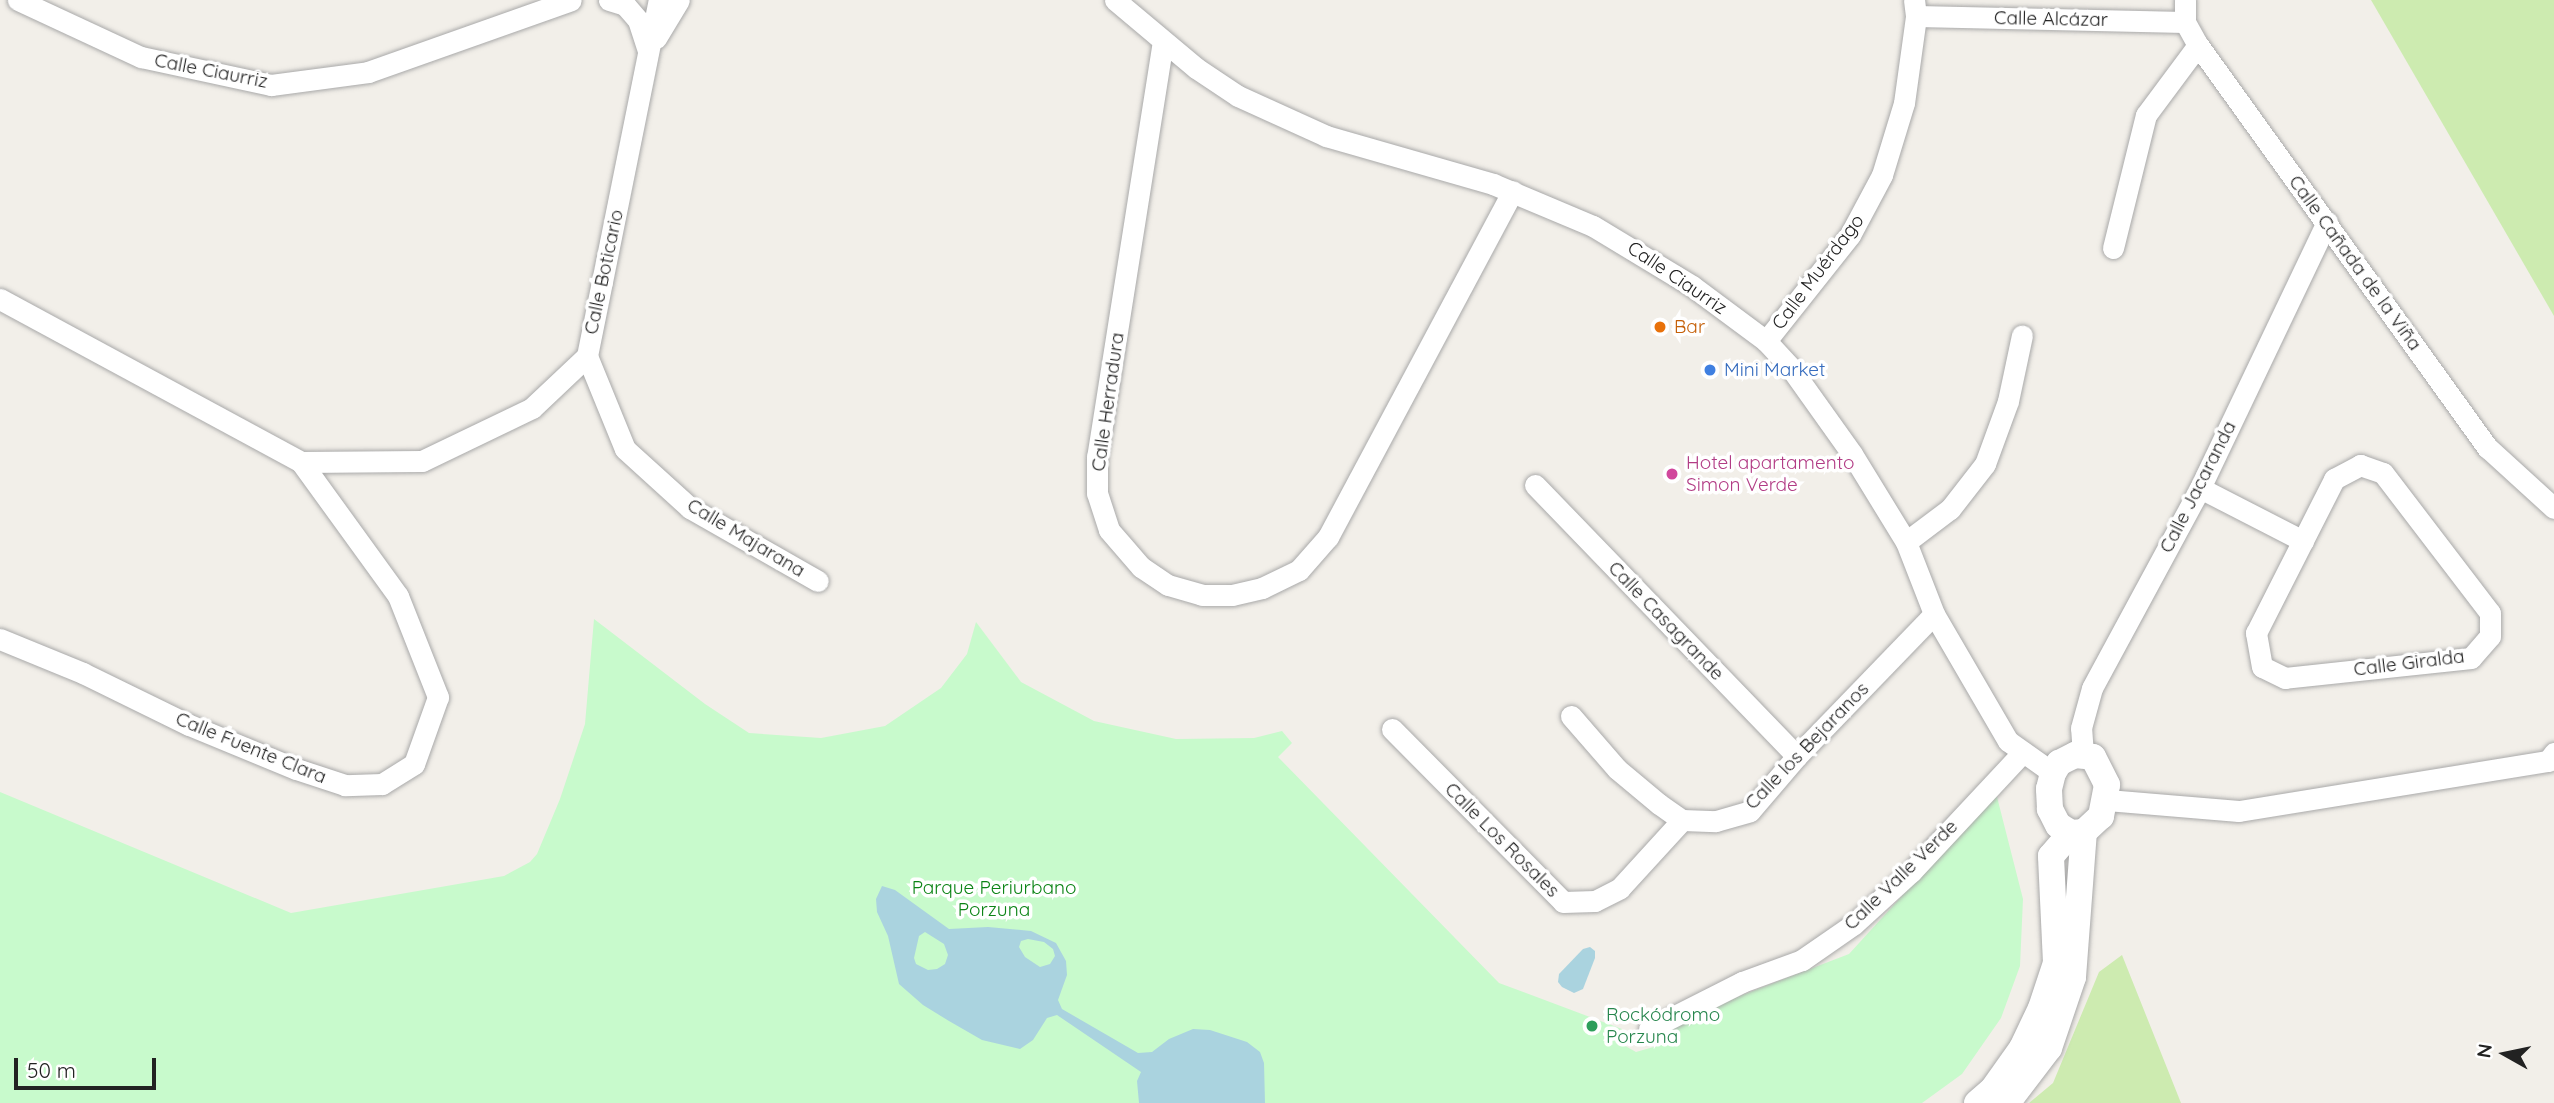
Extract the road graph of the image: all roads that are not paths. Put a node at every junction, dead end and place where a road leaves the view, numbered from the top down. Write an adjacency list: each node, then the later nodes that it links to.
1 (18, 0): 2 (street, Calle Ciaurriz)
2 (571, 0)
3 (609, 0): 12 (street)
4 (659, 0): 12 (street, Calle Boticario)
5 (679, 0): 12 (street)
6 (1115, 0): 10 (street, Calle Ciaurriz)
7 (2185, 0): 9 (street, Calle Cañada de la Viña)
8 (1915, 8): 9 (street, Calle Alcázar); 18 (street, Calle Muérdago)
9 (2185, 22): 11 (street, Calle Cañada de la Viña)
10 (1163, 41): 13 (street, Calle Ciaurriz); 13 (street, Calle Herradura)
11 (2198, 45): 14 (street, Calle Cañada de la Viña); 15 (street)
12 (648, 52): 19 (street, Calle Boticario)
13 (1513, 191): 18 (street, Calle Ciaurriz)
14 (2327, 222): 22 (street, Calle Jacaranda); 23 (street, Calle Cañada de la Viña)
15 (2113, 248)
16 (0, 299): 20 (street, Calle Fuente Clara)
17 (2022, 335): 25 (street)
18 (1766, 341): 25 (street, Calle Ciaurriz)
19 (587, 356): 20 (street, Calle Boticario); 26 (street, Calle Majarana)
20 (301, 462): 28 (street, Calle Fuente Clara)
21 (1535, 485): 34 (street, Calle Casagrande)
22 (2200, 488): 24 (street); 33 (street, Calle Jacaranda)
23 (2554, 508)
24 (2303, 541): 24 (street, Calle Giralda)
25 (1906, 542): 27 (street, Calle Ciaurriz)
26 (818, 581)
27 (1934, 614): 31 (street, Calle Ciaurriz); 34 (street, Calle los Bejaranos)
28 (0, 639)
29 (1571, 716): 37 (street)
30 (1392, 729): 37 (street, Calle Los Rosales)
31 (2023, 752): 35 (street, Calle Ciaurriz); 39 (street, Calle Valle Verde)
32 (2554, 753): 36 (street)
33 (2083, 755): 35 (street); 36 (street)
34 (1797, 756): 37 (street, Calle los Bejaranos)
35 (2053, 773): 38 (street)
36 (2106, 800): 38 (street)
37 (1682, 820)
38 (2078, 832): 40 (street); 41 (street)
39 (1649, 1029)
40 (1977, 1103)
41 (2007, 1103)

